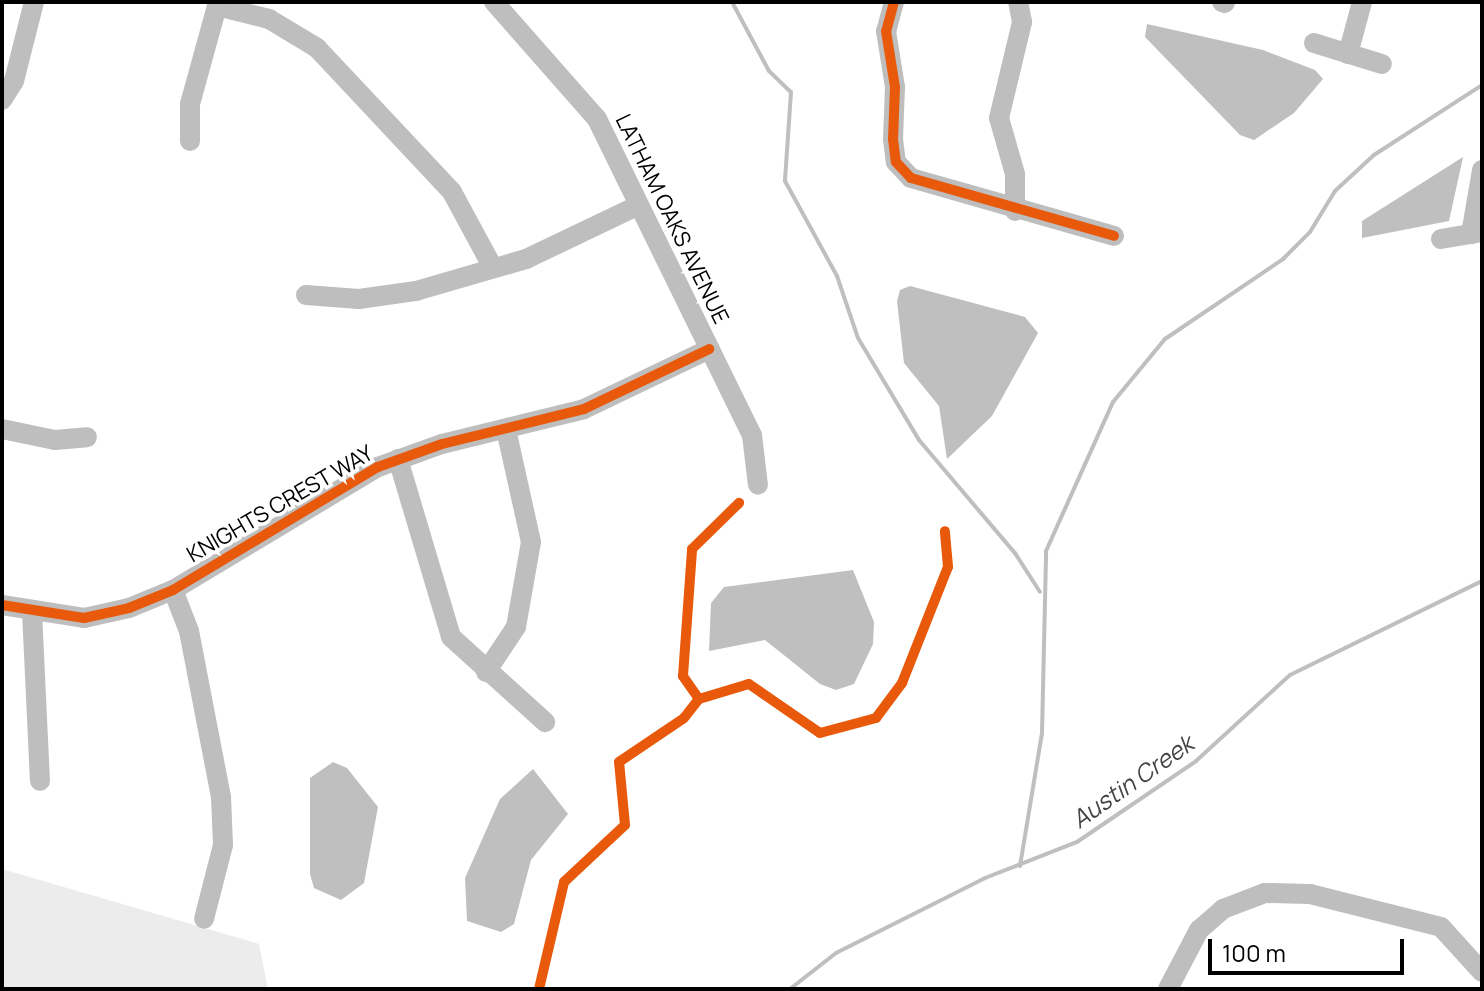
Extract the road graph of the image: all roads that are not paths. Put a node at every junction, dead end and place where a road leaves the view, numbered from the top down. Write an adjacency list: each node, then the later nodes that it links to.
1 (34, 2): 10 (street)
2 (494, 2): 13 (street, LATHAM OAKS AVENUE)
3 (894, 2): 14 (street)
4 (1018, 2): 14 (street)
5 (1362, 2): 8 (street)
6 (217, 4): 11 (street); 18 (street)
7 (1314, 43): 8 (street)
8 (1348, 54): 9 (street)
9 (1382, 64)
10 (2, 100)
11 (190, 141)
12 (1482, 170): 15 (street)
13 (637, 206): 18 (street); 20 (street, LATHAM OAKS AVENUE)
14 (1015, 211): 16 (street)
15 (1476, 233): 17 (street)
16 (1114, 236)
17 (1441, 239)
18 (492, 266): 19 (street)
19 (306, 295)
20 (709, 349): 22 (street, KNIGHTS CREST WAY); 25 (street, LATHAM OAKS AVENUE)
21 (2, 429): 23 (street)
22 (506, 429): 24 (street, KNIGHTS CREST WAY); 29 (street)
23 (87, 437)
24 (398, 459): 26 (street, KNIGHTS CREST WAY); 29 (street)
25 (758, 485)
26 (173, 590): 28 (street, KNIGHTS CREST WAY); 32 (street)
27 (2, 605): 28 (street, KNIGHTS CREST WAY)
28 (32, 612): 31 (street)
29 (486, 672): 30 (street)
30 (545, 722)
31 (40, 781)
32 (204, 919)
33 (1482, 972): 34 (street)
34 (1168, 989)

